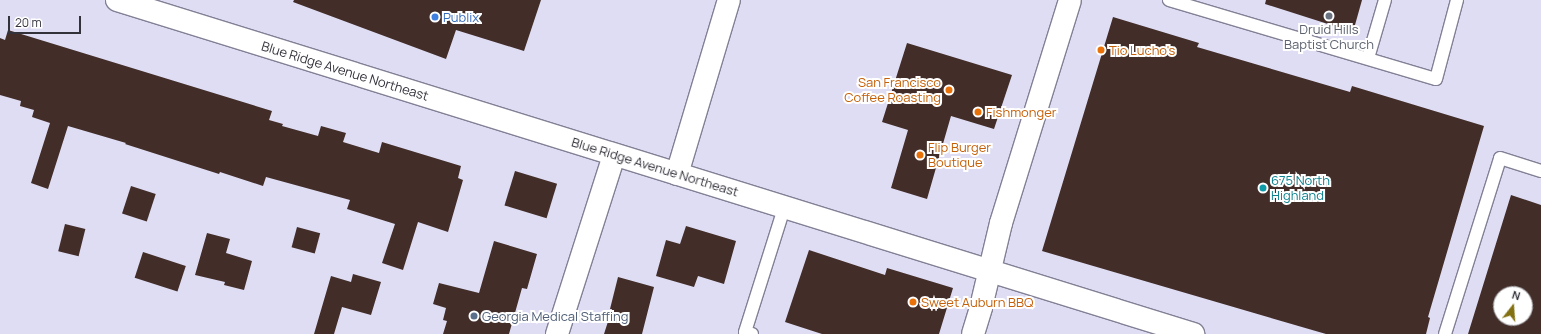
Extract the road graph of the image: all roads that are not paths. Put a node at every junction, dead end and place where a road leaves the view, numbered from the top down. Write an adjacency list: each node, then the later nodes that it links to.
1 (116, 0): 8 (street, Blue Ridge Avenue Northeast)
2 (729, 0): 10 (street)
3 (1070, 0): 12 (street)
4 (1169, 0): 7 (lane)
5 (1385, 0): 7 (lane)
6 (1457, 0): 7 (lane)
7 (1368, 58)
8 (614, 154): 10 (street, Blue Ridge Avenue Northeast); 13 (street)
9 (1541, 171): 17 (lane)
10 (677, 174): 11 (street, Blue Ridge Avenue Northeast)
11 (784, 208): 12 (street, Blue Ridge Avenue Northeast); 14 (lane)
12 (989, 272): 15 (street); 16 (street, Blue Ridge Avenue Northeast)
13 (557, 334)
14 (752, 334)
15 (972, 334)
16 (1191, 334)
17 (1445, 334)

